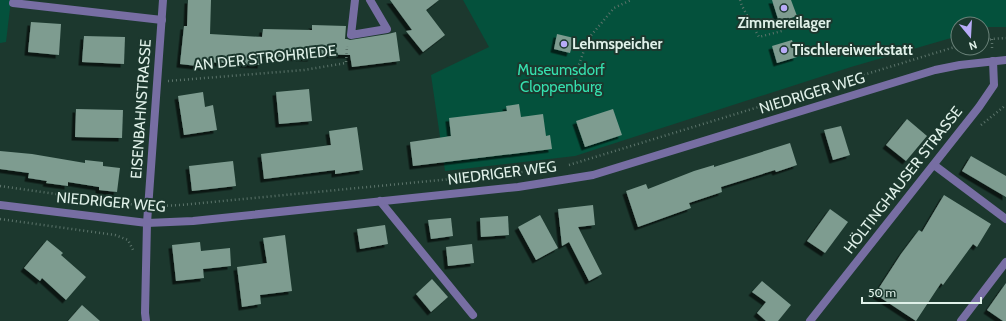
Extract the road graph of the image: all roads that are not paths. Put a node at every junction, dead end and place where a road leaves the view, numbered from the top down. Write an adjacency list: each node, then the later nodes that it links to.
1 (163, 0): 5 (street, EISENBAHNSTRASSE)
2 (355, 0): 3 (street, AN DER STROHRIEDE)
3 (370, 0)
4 (13, 3): 5 (street, EISENBAHNSTRASSE)
5 (162, 20): 12 (street, EISENBAHNSTRASSE)
6 (1006, 60): 7 (street)
7 (993, 61): 8 (street, HÖLTINGHAUSER STRASSE); 9 (street, NIEDRIGER WEG)
8 (934, 165): 11 (street); 16 (street, HÖLTINGHAUSER STRASSE)
9 (380, 202): 12 (street, NIEDRIGER WEG); 14 (street)
10 (0, 205): 12 (street, NIEDRIGER WEG)
11 (1006, 219)
12 (147, 223): 15 (street, EISENBAHNSTRASSE)
13 (1006, 262): 17 (street)
14 (472, 315)
15 (146, 321)
16 (810, 321)
17 (961, 321)

